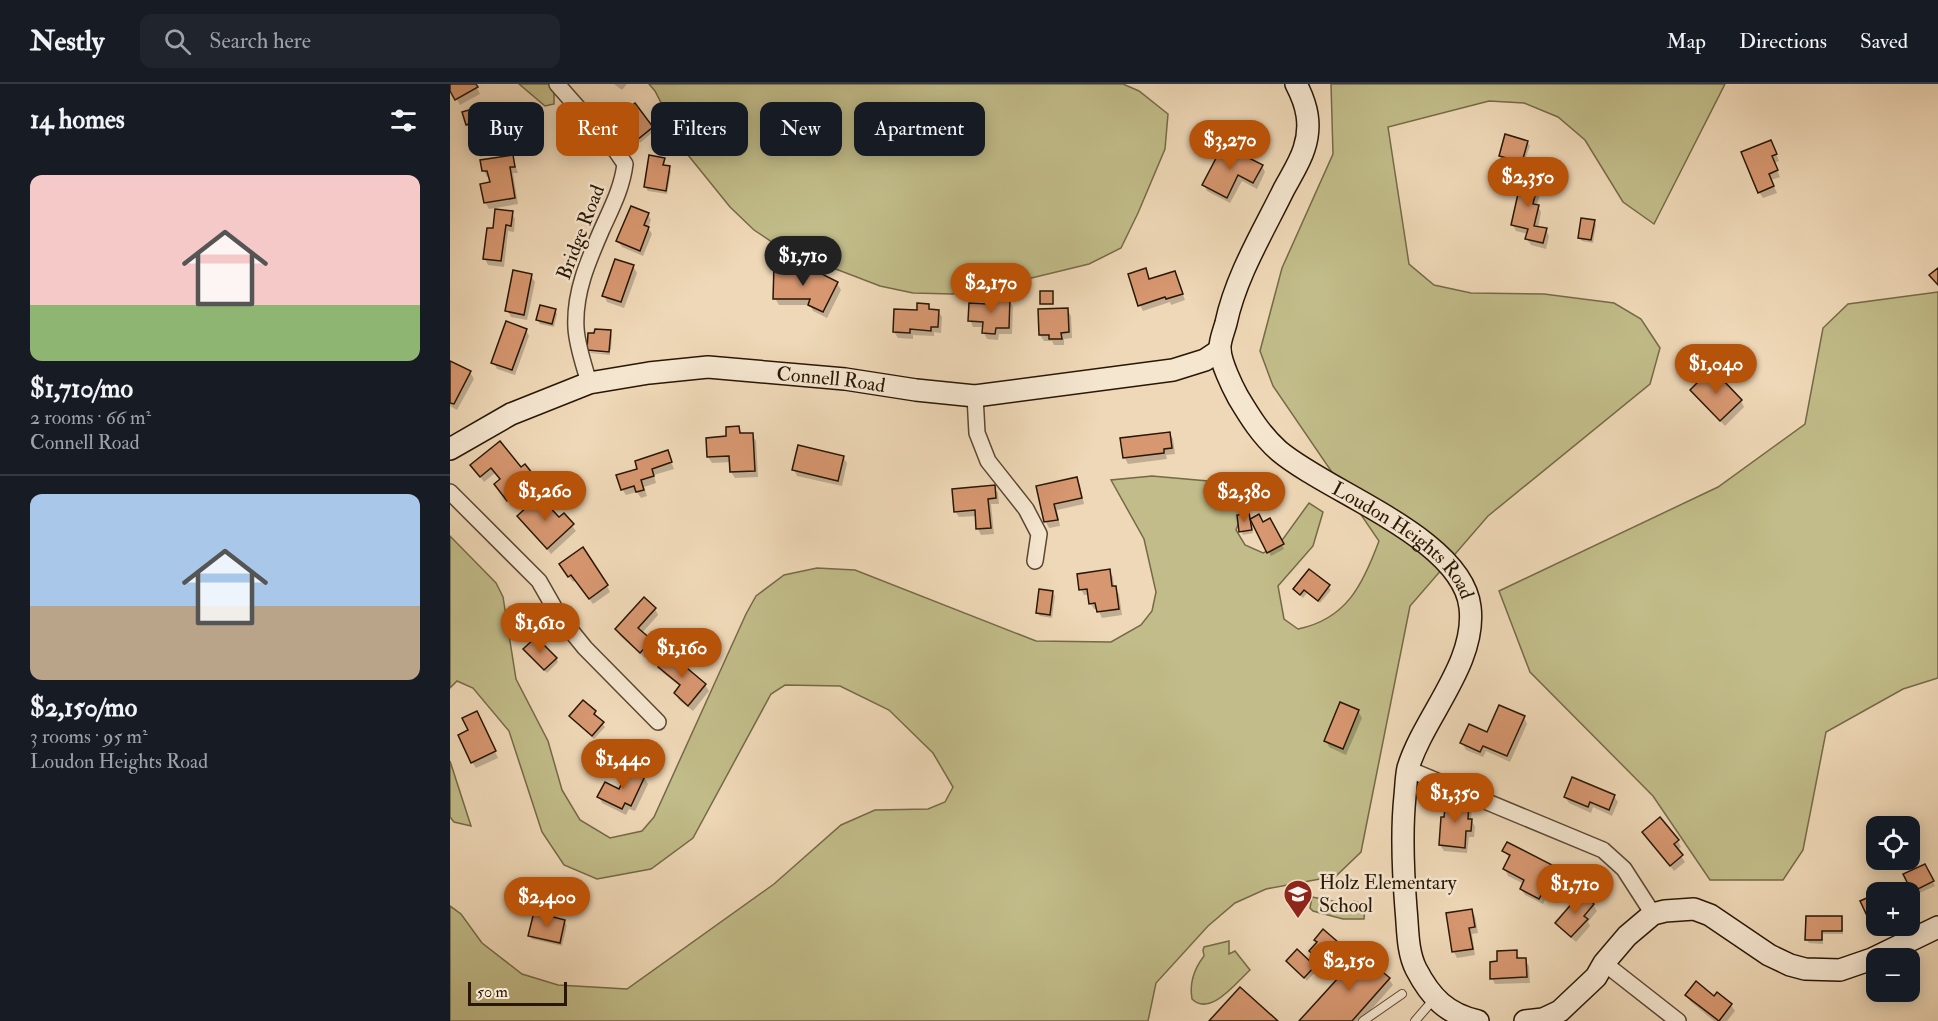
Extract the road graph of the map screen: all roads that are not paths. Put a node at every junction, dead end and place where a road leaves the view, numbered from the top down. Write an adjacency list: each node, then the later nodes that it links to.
1 (557, 84): 4 (street, Bridge Road)
2 (1296, 84): 3 (street, Loudon Heights Road)
3 (1220, 350): 5 (street, Connell Road); 10 (street, Loudon Heights Road)
4 (589, 383): 5 (street, Connell Road); 6 (street, Connell Road)
5 (975, 396): 8 (street)
6 (450, 449)
7 (450, 492): 9 (street)
8 (1035, 561)
9 (658, 722)
10 (1408, 769): 11 (street); 15 (street, Loudon Heights Road)
11 (1653, 914): 12 (street); 13 (street)
12 (1938, 927)
13 (1604, 963): 19 (street); 20 (street)
14 (1402, 994): 17 (lane)
15 (1435, 998): 16 (street, Loudon Heights Road); 18 (lane)
16 (1468, 1020)
17 (1363, 1021)
18 (1414, 1021)
19 (1525, 1021)
20 (1678, 1021)

